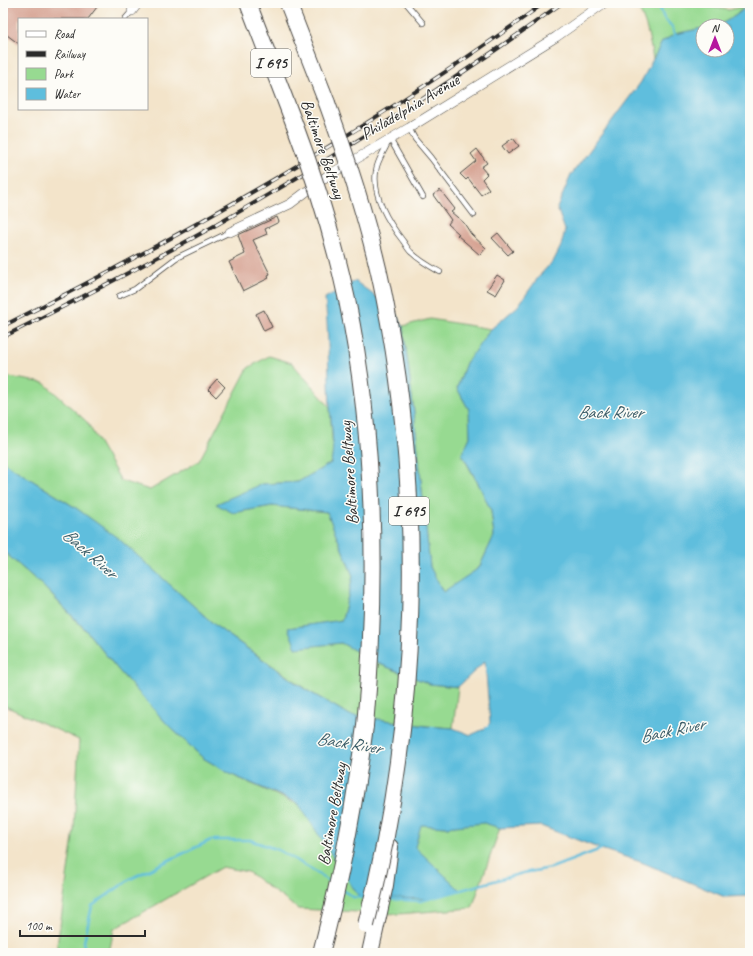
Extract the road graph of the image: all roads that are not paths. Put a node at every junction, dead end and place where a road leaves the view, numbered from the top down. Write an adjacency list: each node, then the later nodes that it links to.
1 (138, 3): 6 (street)
2 (248, 3): 17 (highway, Baltimore Beltway / I 695, bridge)
3 (288, 3): 16 (highway, Baltimore Beltway / I 695, bridge)
4 (406, 3): 8 (lane)
5 (604, 3): 9 (street, Philadelphia Avenue)
6 (132, 11): 7 (lane)
7 (126, 18)
8 (423, 23)
9 (409, 128): 10 (street, Philadelphia Avenue); 12 (lane)
10 (390, 139): 11 (lane); 13 (street, Philadelphia Avenue); 14 (lane)
11 (424, 197)
12 (474, 215)
13 (230, 232): 15 (lane)
14 (440, 272)
15 (119, 296)
16 (371, 927): 18 (highway, Baltimore Beltway / I 695); 19 (highway)
17 (321, 953)
18 (359, 953)
19 (370, 953)

